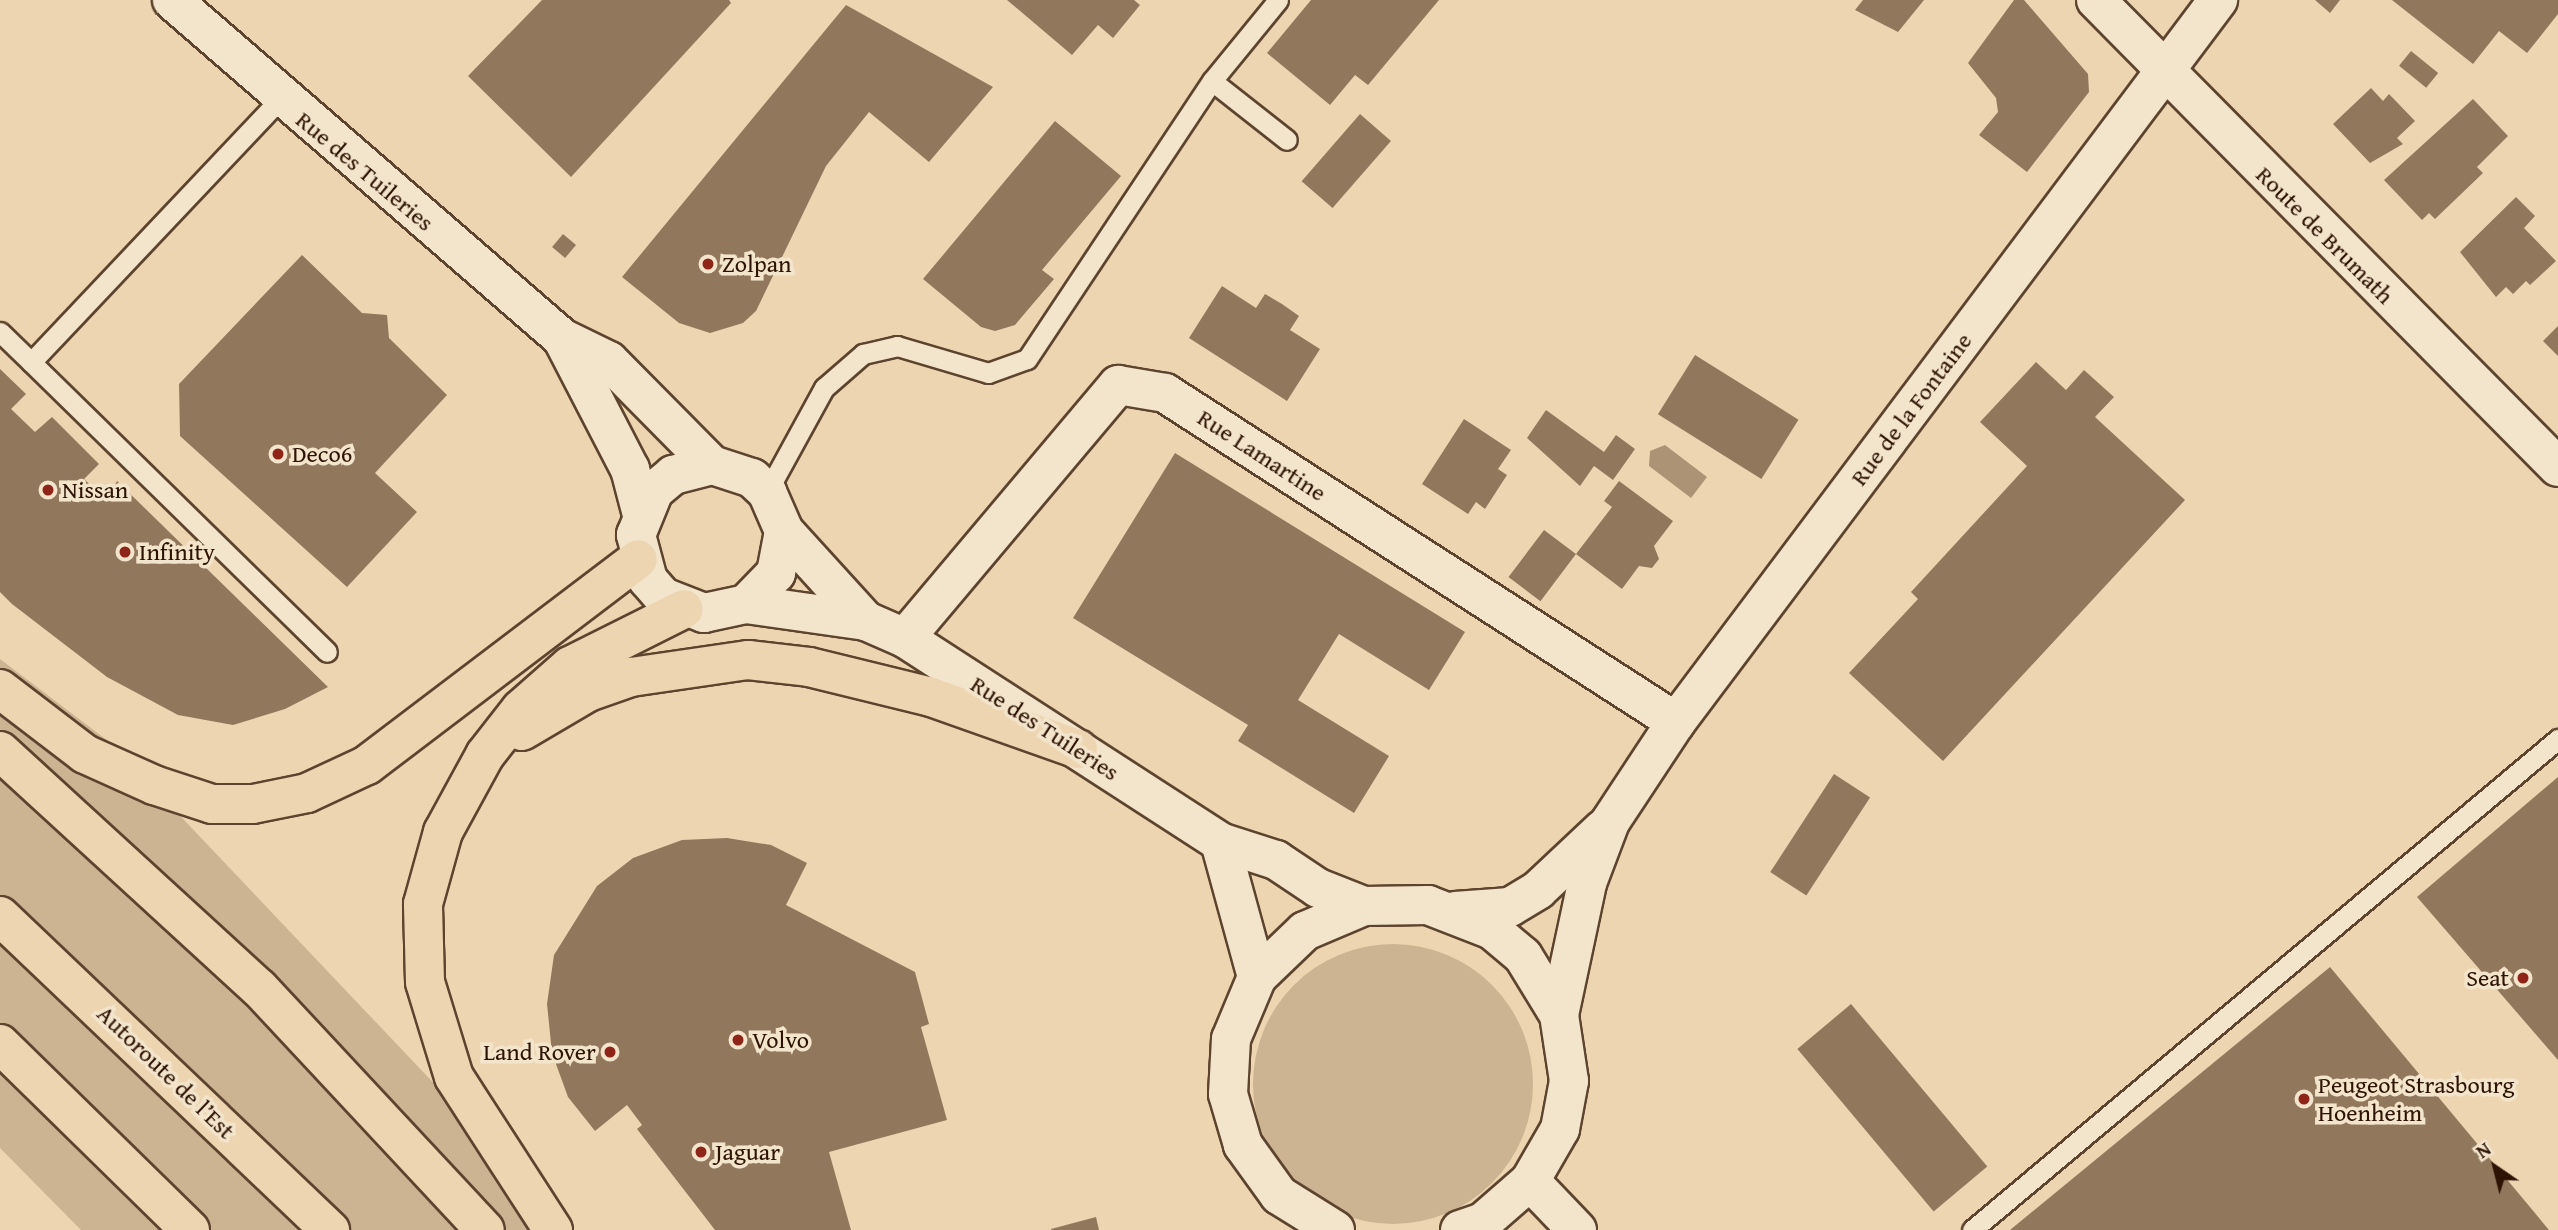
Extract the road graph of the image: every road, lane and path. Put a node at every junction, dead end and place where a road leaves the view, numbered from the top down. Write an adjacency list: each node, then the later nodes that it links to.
1 (172, 0): 7 (street, Rue des Tuileries)
2 (1278, 0): 6 (lane)
3 (2096, 0): 5 (street, Route de Brumath)
4 (2218, 0): 5 (street, Rue de la Fontaine)
5 (2166, 69): 13 (street, Route de Brumath); 24 (street, Rue de la Fontaine)
6 (1212, 81): 8 (lane); 14 (lane)
7 (280, 99): 10 (street, Rue des Tuileries); 11 (lane)
8 (1287, 140)
9 (0, 332): 11 (lane)
10 (562, 338): 12 (street, Rue des Tuileries); 15 (street, Rue des Tuileries)
11 (31, 362): 22 (lane)
12 (712, 465): 14 (street, Rue des Tuileries); 15 (street)
13 (2558, 467)
14 (767, 492): 16 (street, Rue des Tuileries)
15 (641, 511): 17 (street, Rue des Tuileries)
16 (784, 531): 18 (street); 20 (street, Rue des Tuileries)
17 (638, 559): 19 (street); 23 (highway)
18 (746, 604): 19 (street, Rue des Tuileries); 20 (street, Rue des Tuileries)
19 (684, 609): 28 (highway)
20 (866, 621): 21 (street, Rue des Tuileries)
21 (905, 638): 24 (street, Rue Lamartine); 26 (street, Rue des Tuileries)
22 (327, 652)
23 (0, 690)
24 (1676, 722): 29 (street, Rue de la Fontaine)
25 (2558, 739): 47 (lane)
26 (1077, 749): 28 (highway); 30 (street, Rue des Tuileries)
27 (0, 751): 41 (highway)
28 (485, 755): 42 (highway)
29 (1610, 822): 32 (street, Rue de la Fontaine); 35 (street, Rue de la Fontaine)
30 (1220, 842): 31 (street, Rue des Tuileries); 34 (street)
31 (1364, 906): 32 (street, Rue de la Fontaine); 34 (street, Rue de la Fontaine)
32 (1446, 912): 35 (street, Rue de la Fontaine)
33 (0, 916): 40 (highway, Autoroute de l’Est)
34 (1256, 977): 38 (street, Rue de la Fontaine)
35 (1559, 1015): 37 (street, Rue de la Fontaine)
36 (0, 1044): 39 (highway)
37 (1530, 1181): 45 (street, Rue de la Fontaine); 46 (street)
38 (1270, 1183): 43 (street, Rue de la Fontaine); 44 (street, Rue de la Fontaine)
39 (190, 1230)
40 (330, 1230)
41 (485, 1230)
42 (553, 1230)
43 (1275, 1230)
44 (1335, 1230)
45 (1460, 1230)
46 (1577, 1230)
47 (1972, 1230)

